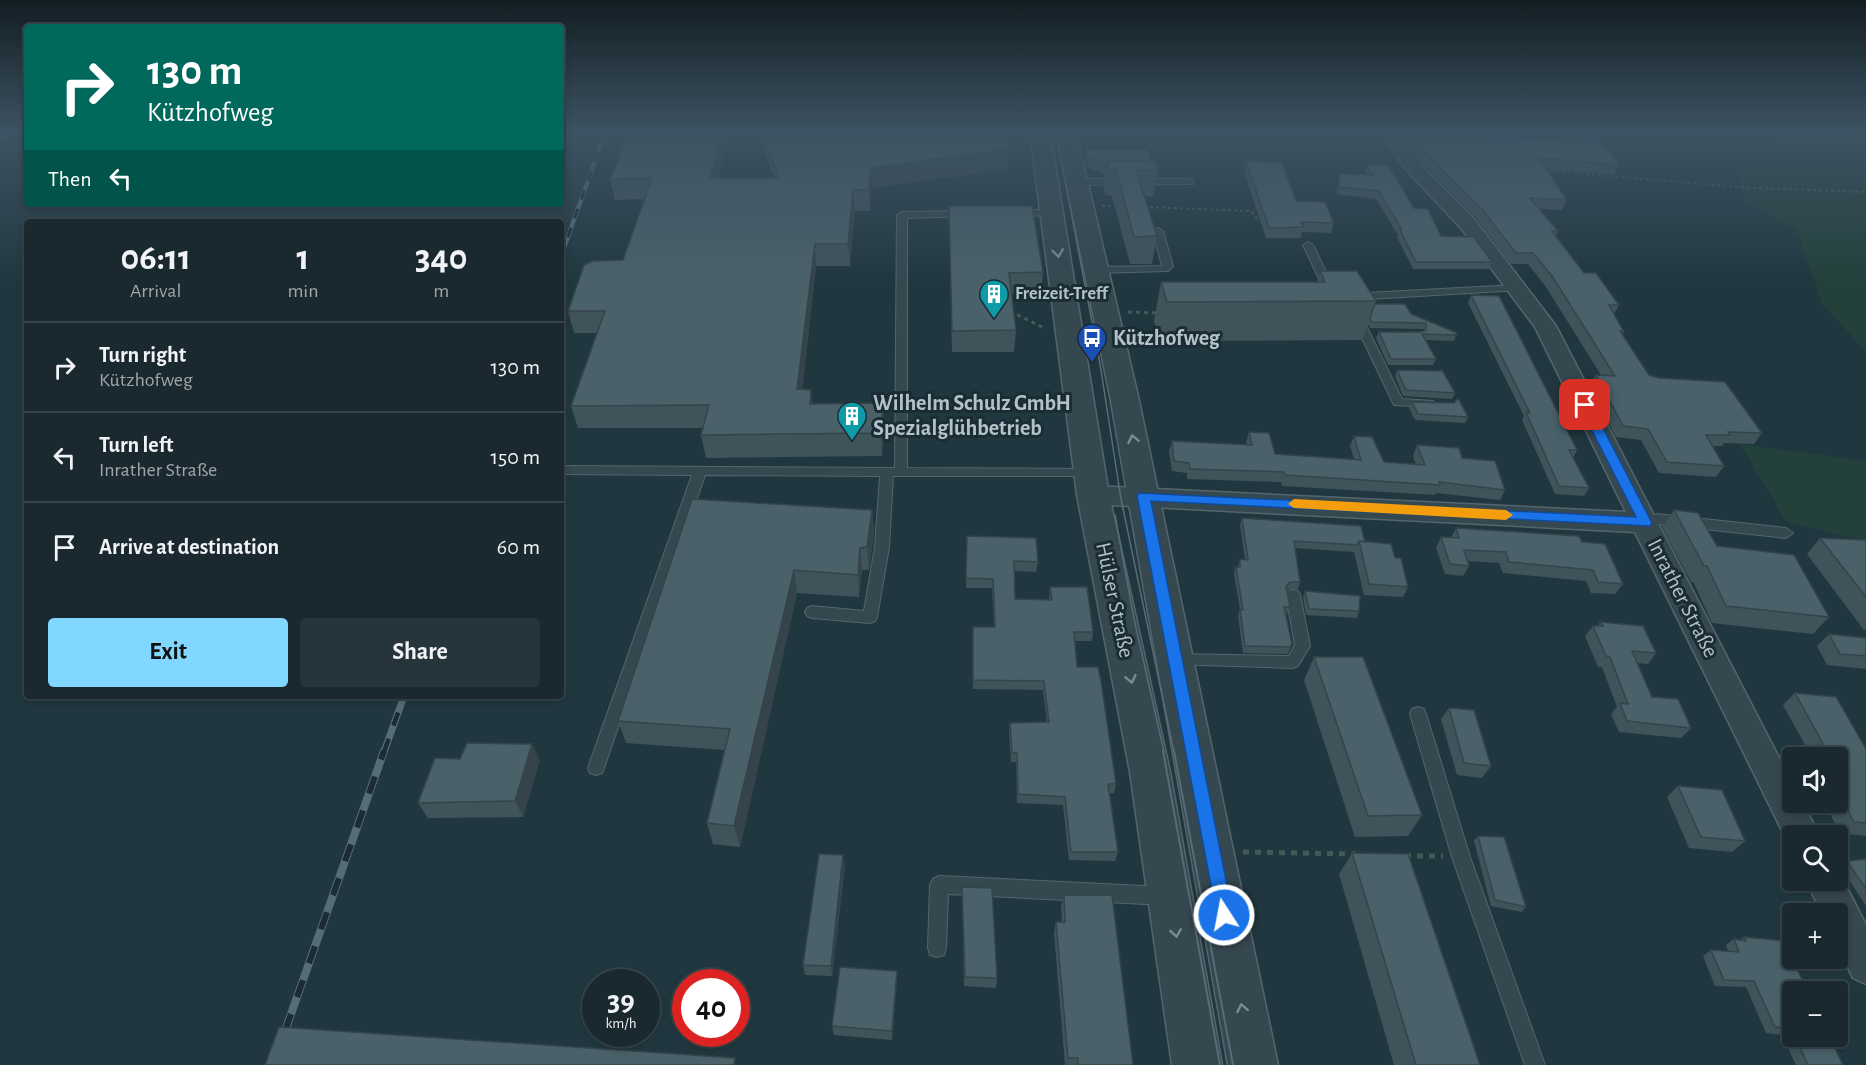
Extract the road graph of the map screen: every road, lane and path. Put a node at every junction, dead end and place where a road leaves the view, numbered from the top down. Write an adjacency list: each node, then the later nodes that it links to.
1 (1062, 183): 7 (street, Hülser Straße)
2 (1069, 183): 7 (street)
3 (1185, 183): 7 (lane)
4 (1428, 183): 16 (street, Inrather Straße)
5 (1690, 183): 6 (path)
6 (1866, 192)
7 (1070, 200): 8 (path); 10 (lane); 15 (street, Hülser Straße); 26 (street, Hülser Straße, one-way to 26)
8 (1126, 206)
9 (1138, 207): 12 (path)
10 (1007, 213)
11 (984, 214): 25 (lane)
12 (1269, 220)
13 (1158, 231): 15 (lane)
14 (1308, 245): 17 (lane)
15 (1095, 270): 19 (street, Hülser Straße)
16 (1516, 288): 22 (lane); 28 (street, Inrather Straße)
17 (1333, 298)
18 (1002, 307): 21 (path)
19 (1104, 311): 20 (path); 27 (street, Hülser Straße, one-way to 19)
20 (1161, 313)
21 (1045, 328)
22 (1437, 404)
23 (700, 470): 24 (lane); 25 (lane); 34 (lane)
24 (564, 471)
25 (894, 473): 26 (lane); 31 (lane)
26 (1092, 484): 27 (street); 41 (street, Hülser Straße, one-way to 41)
27 (1144, 496): 28 (street); 32 (street, Hülser Straße)
28 (1646, 523): 29 (lane); 35 (street, Inrather Straße)
29 (1786, 533)
30 (1293, 595): 32 (lane)
31 (812, 612)
32 (1176, 660): 36 (street, Hülser Straße)
33 (1418, 714): 39 (lane)
34 (596, 768)
35 (1797, 825)
36 (1212, 851): 37 (path); 45 (street, Hülser Straße, one-way to 36)
37 (1366, 855)
38 (1402, 855): 39 (path)
39 (1461, 857): 46 (lane)
40 (1829, 891): 43 (street)
41 (1170, 896): 42 (lane); 44 (street, Hülser Straße, one-way to 44)
42 (937, 948)
43 (1866, 965)
44 (1197, 1065)
45 (1253, 1065)
46 (1535, 1065)

